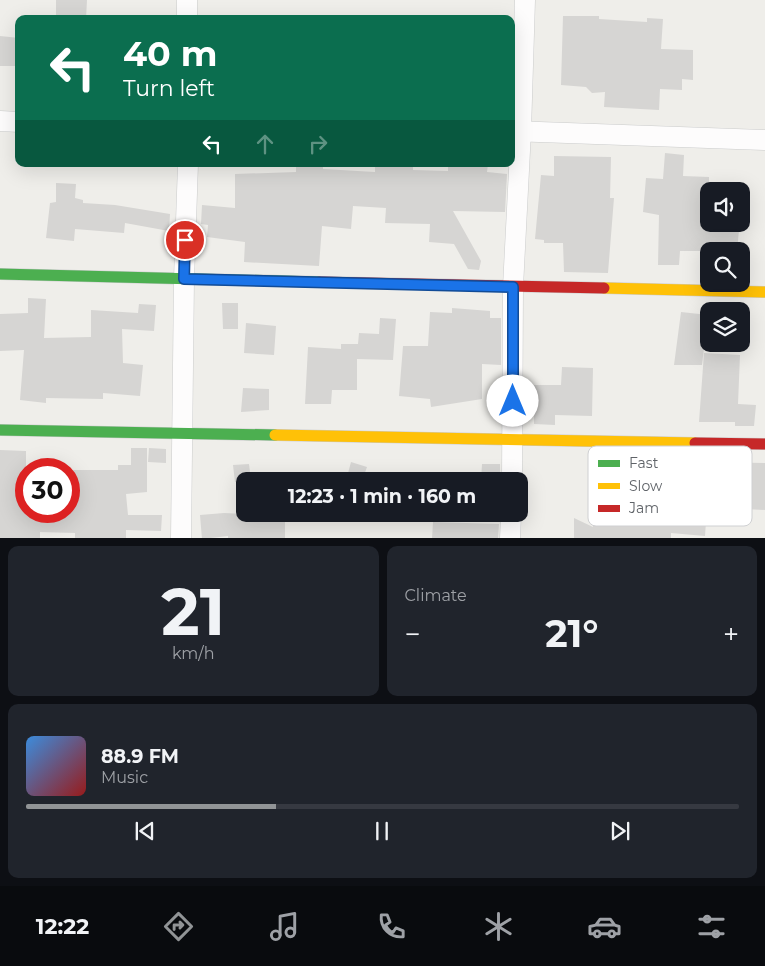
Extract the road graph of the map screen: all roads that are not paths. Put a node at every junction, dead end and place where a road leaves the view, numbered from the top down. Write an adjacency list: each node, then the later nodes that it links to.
1 (186, 0): 3 (street)
2 (525, 0): 6 (street)
3 (187, 15)
4 (0, 121): 5 (street)
5 (15, 122)
6 (516, 131): 7 (street); 11 (street)
7 (765, 140)
8 (188, 167): 10 (street)
9 (0, 274): 10 (street)
10 (184, 279): 11 (street); 14 (street)
11 (513, 287): 12 (street); 15 (street)
12 (765, 292)
13 (0, 430): 14 (street)
14 (183, 432): 15 (street); 19 (street)
15 (513, 439): 16 (street); 17 (street)
16 (765, 444)
17 (512, 472)
18 (510, 522): 20 (street)
19 (181, 538)
20 (510, 538)

